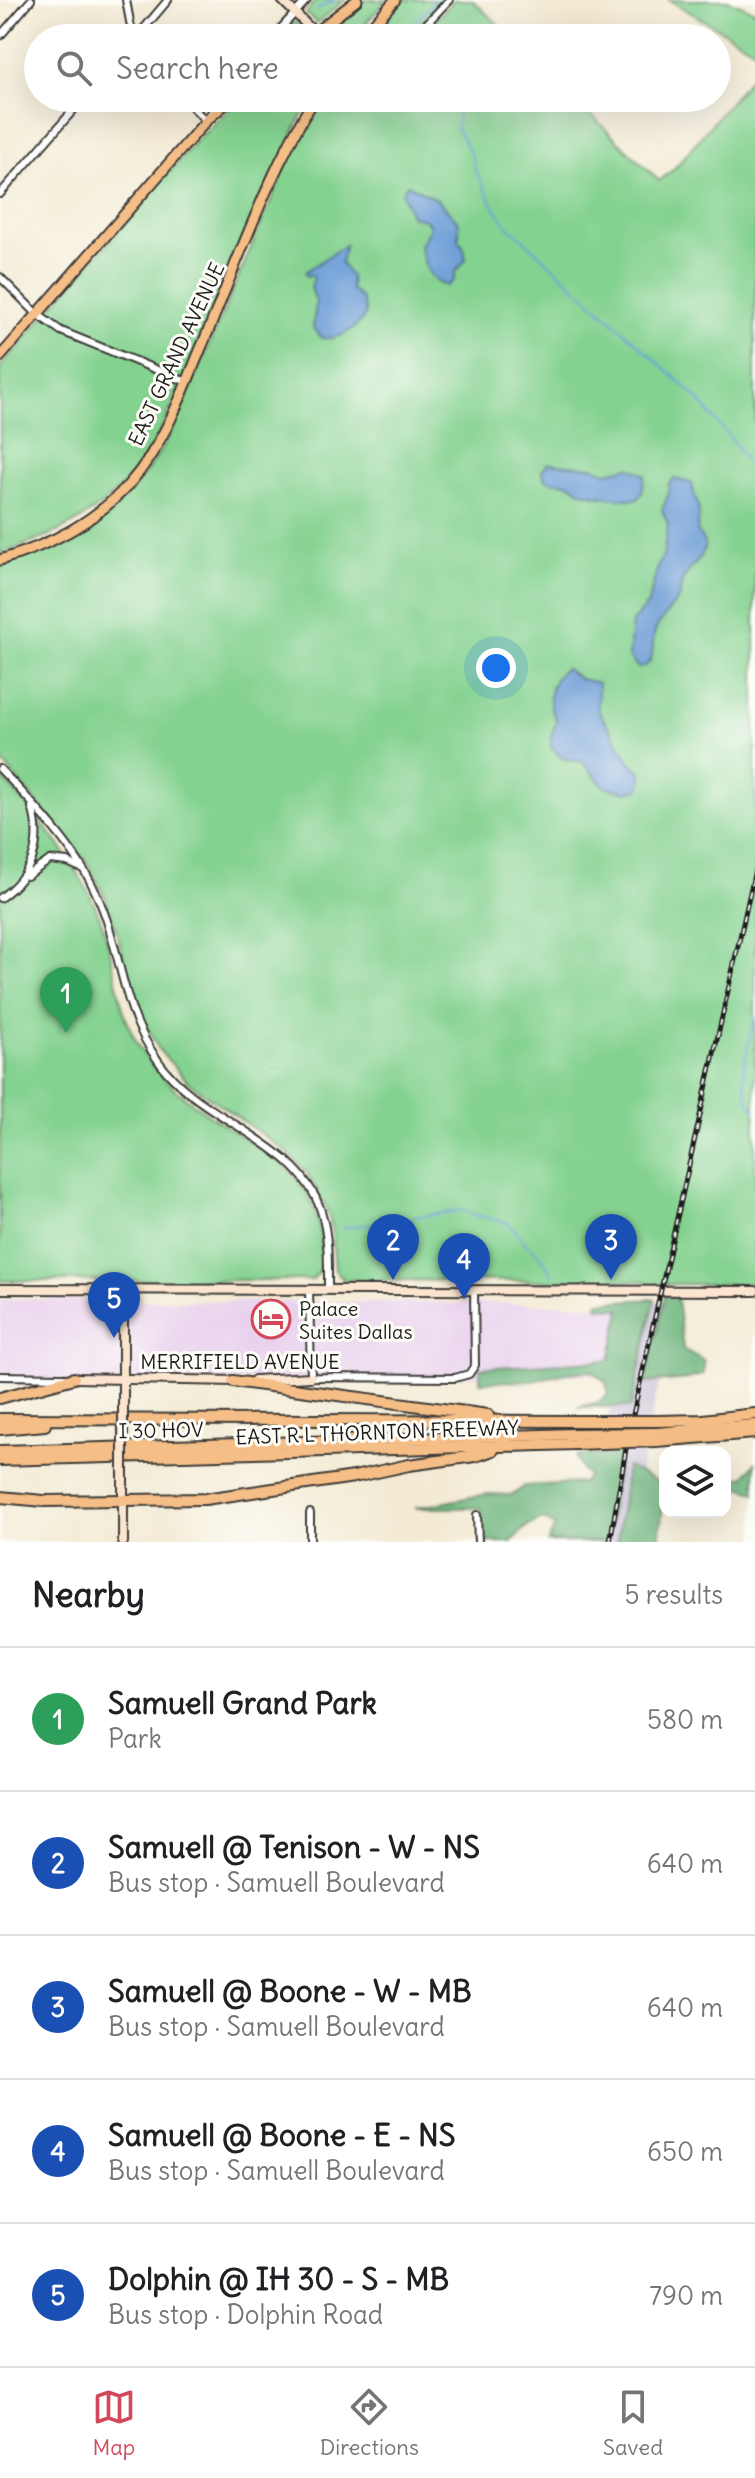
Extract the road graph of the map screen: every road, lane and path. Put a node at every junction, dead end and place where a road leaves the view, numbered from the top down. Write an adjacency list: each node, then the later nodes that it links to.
1 (31, 0): 17 (street)
2 (126, 0): 10 (street)
3 (168, 0): 11 (street)
4 (282, 0): 9 (main road)
5 (307, 0): 9 (street)
6 (357, 0): 14 (main road)
7 (395, 0): 15 (main road)
8 (449, 0): 16 (street)
9 (296, 13): 12 (street); 13 (main road)
10 (131, 24)
11 (147, 24)
12 (285, 24)
13 (305, 24)
14 (328, 24)
15 (374, 24)
16 (426, 24)
17 (0, 36)
18 (72, 112): 24 (street)
19 (197, 112): 23 (street)
20 (211, 112): 23 (street)
21 (216, 112): 23 (main road)
22 (307, 112): 28 (main road, EAST GRAND AVENUE)
23 (206, 121): 26 (main road)
24 (0, 194)
25 (0, 277): 26 (street)
26 (37, 314): 27 (main road); 28 (street)
27 (0, 357)
28 (187, 382): 29 (main road, EAST GRAND AVENUE)
29 (0, 560)
30 (0, 769): 31 (street)
31 (31, 803): 32 (street); 33 (street)
32 (84, 870): 33 (street); 38 (street)
33 (17, 885): 34 (street)
34 (0, 898)
35 (0, 1289): 36 (main road)
36 (123, 1289): 37 (main road); 44 (main road)
37 (309, 1289): 38 (main road); 42 (street)
38 (328, 1289): 39 (main road)
39 (474, 1290): 40 (main road); 42 (street, MERRIFIELD AVENUE)
40 (755, 1291)
41 (0, 1376): 43 (street, MERRIFIELD AVENUE)
42 (311, 1377): 45 (main road, MERRIFIELD AVENUE)
43 (74, 1378): 44 (main road, MERRIFIELD AVENUE); 46 (highway)
44 (123, 1378): 45 (main road, MERRIFIELD AVENUE); 60 (main road, bridge)
45 (233, 1381): 50 (highway)
46 (0, 1398)
47 (755, 1414): 50 (highway, EAST R L THORNTON FREEWAY, bridge)
48 (0, 1419): 49 (highway, EAST R L THORNTON FREEWAY)
49 (115, 1419): 50 (highway, EAST R L THORNTON FREEWAY); 52 (highway)
50 (532, 1421)
51 (755, 1425): 54 (highway)
52 (0, 1429)
53 (755, 1433): 54 (highway, EAST R L THORNTON FREEWAY)
54 (657, 1437): 55 (highway, EAST R L THORNTON FREEWAY, bridge)
55 (576, 1439): 56 (highway, EAST R L THORNTON FREEWAY); 57 (highway, I 30 HOV)
56 (505, 1446): 58 (highway, EAST R L THORNTON FREEWAY); 60 (highway)
57 (0, 1451)
58 (0, 1460)
59 (0, 1497): 60 (highway)
60 (124, 1501): 63 (main road)
61 (310, 1513): 64 (street)
62 (477, 1515): 65 (street)
63 (123, 1542)
64 (310, 1542)
65 (478, 1542)

